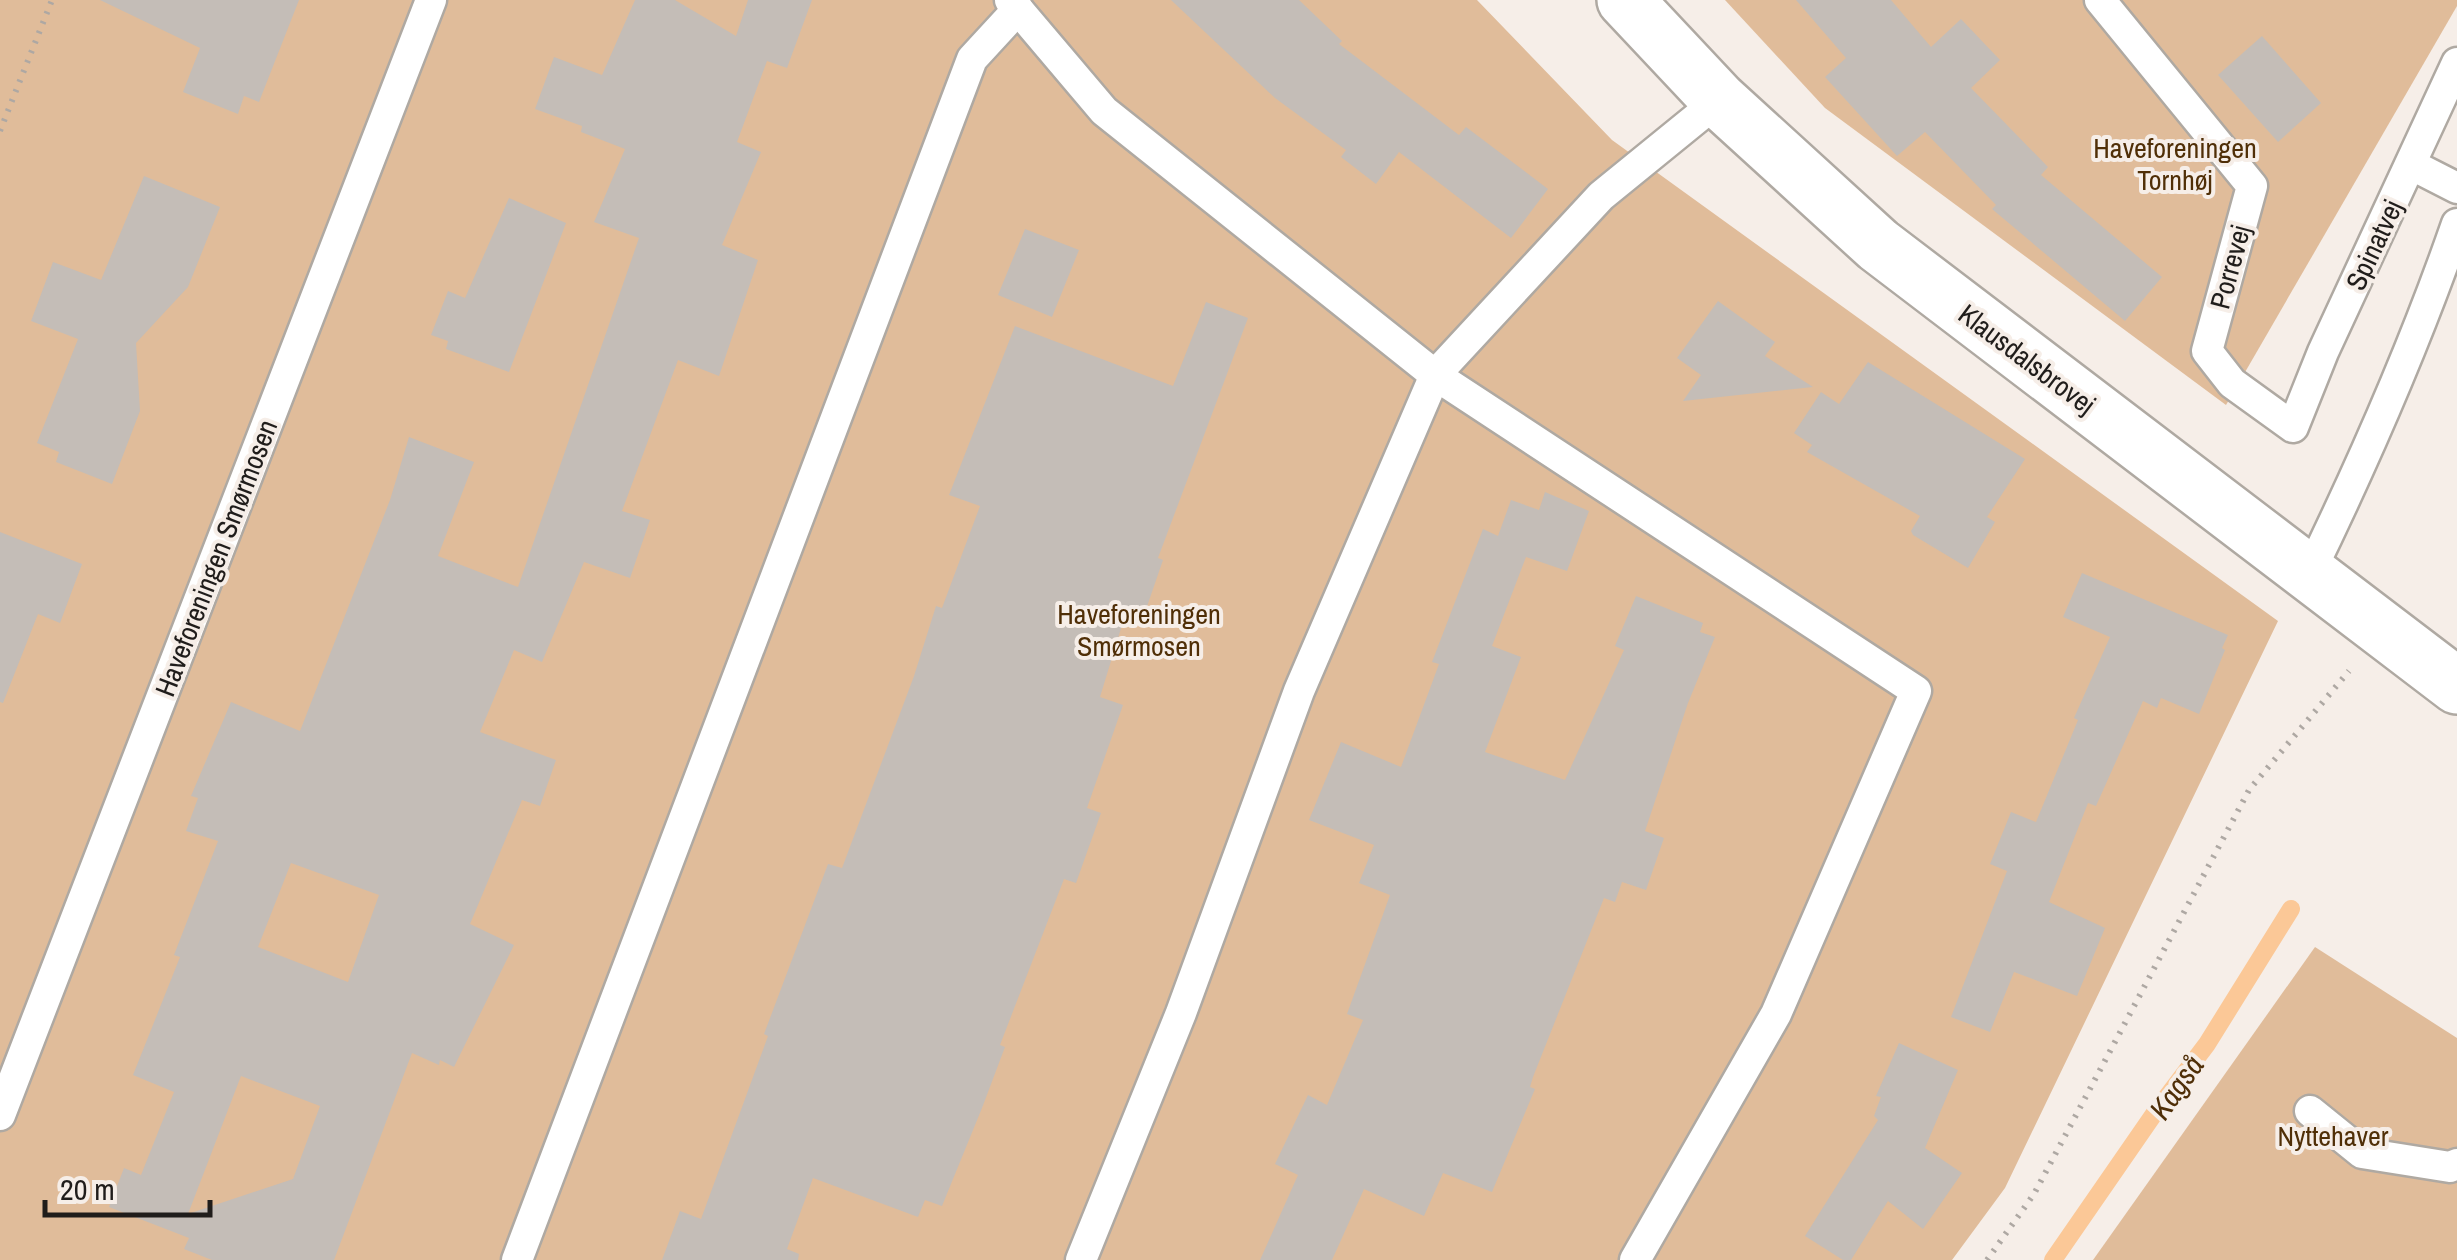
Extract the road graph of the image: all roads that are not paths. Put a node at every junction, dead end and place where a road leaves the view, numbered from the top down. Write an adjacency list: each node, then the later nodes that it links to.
1 (432, 0): 15 (lane, Haveforeningen Smørmosen)
2 (1625, 0): 6 (street, Klausdalsbrovej)
3 (2100, 0): 11 (lane, Porrevej)
4 (1014, 5): 10 (lane); 17 (lane)
5 (2457, 63): 7 (lane, Spinatvej)
6 (1719, 100): 10 (lane); 12 (street, Klausdalsbrovej)
7 (2412, 165): 8 (lane); 11 (lane, Spinatvej)
8 (2457, 188)
9 (2457, 224): 12 (lane)
10 (1435, 375): 18 (lane); 19 (lane)
11 (2293, 427)
12 (2309, 574): 13 (street, Klausdalsbrovej)
13 (2457, 686)
14 (2310, 1111): 16 (lane)
15 (0, 1115)
16 (2457, 1164)
17 (516, 1260)
18 (1082, 1260)
19 (1635, 1260)

